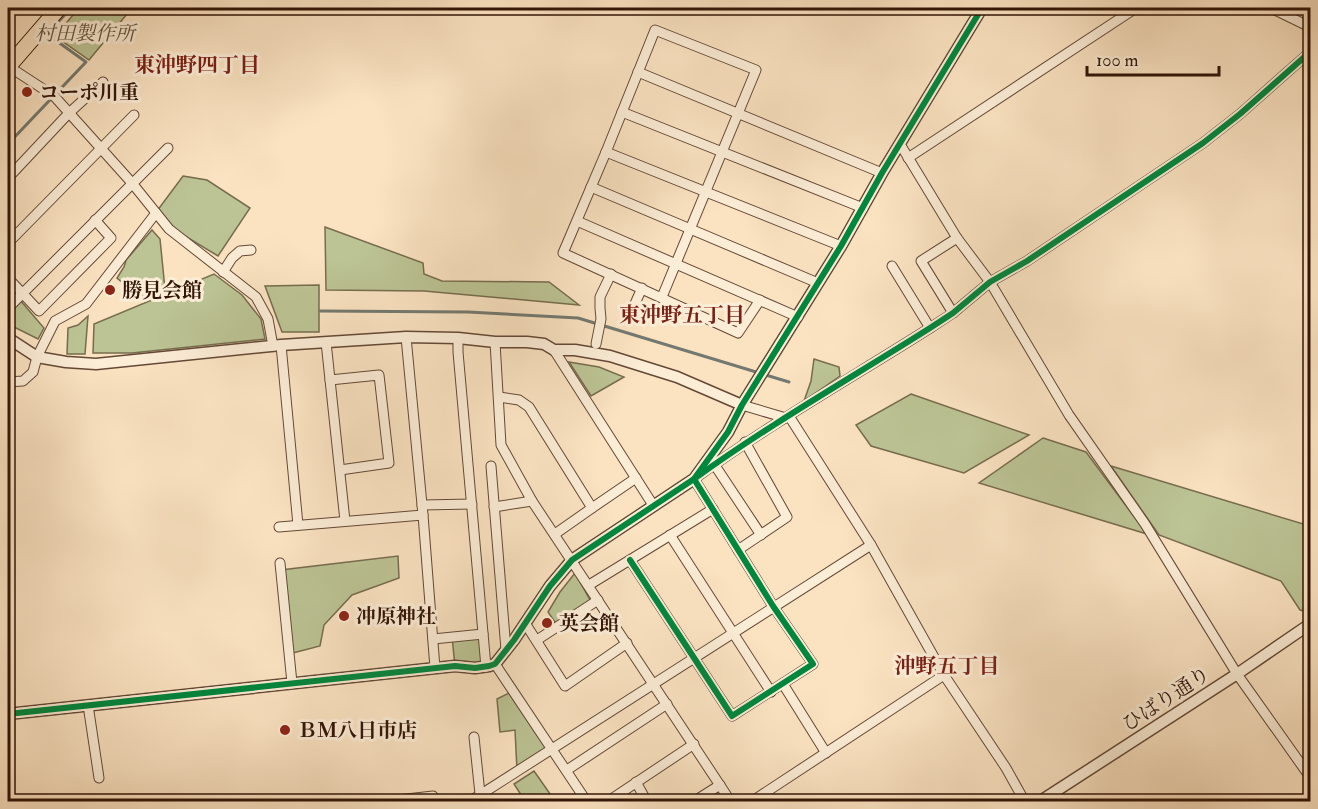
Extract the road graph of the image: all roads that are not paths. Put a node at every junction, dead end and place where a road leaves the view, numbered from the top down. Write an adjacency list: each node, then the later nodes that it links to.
1 (59, 8): 7 (highway)
2 (982, 8): 14 (street)
3 (1136, 8): 19 (street)
4 (1271, 8): 5 (street)
5 (1311, 27)
6 (1311, 52): 39 (street)
7 (8, 66): 11 (street)
8 (638, 72): 10 (street); 12 (street); 12 (street)
9 (103, 82): 11 (street)
10 (622, 112): 17 (street); 18 (street)
11 (69, 113): 15 (street); 21 (street)
12 (738, 114): 18 (street); 20 (street)
13 (134, 115): 15 (street)
14 (900, 144): 19 (street); 20 (street)
15 (101, 148): 22 (street); 31 (street)
16 (168, 148): 22 (street)
17 (606, 152): 23 (street); 24 (street)
18 (723, 152): 24 (street); 25 (street)
19 (908, 158): 30 (street)
20 (882, 173): 25 (street)
21 (8, 178)
22 (132, 183): 26 (street); 27 (street)
23 (591, 187): 28 (street); 29 (street)
24 (706, 192): 29 (street); 32 (street)
25 (863, 208): 32 (street)
26 (156, 213): 36 (street); 58 (street)
27 (95, 220): 42 (street); 42 (street)
28 (577, 220): 34 (street); 37 (street)
29 (691, 229): 34 (street); 40 (street)
30 (957, 238): 39 (street); 47 (street)
31 (8, 243)
32 (841, 246): 40 (street)
33 (252, 250): 36 (street)
34 (676, 264): 43 (street); 44 (street)
35 (892, 266): 49 (street)
36 (223, 272): 56 (street)
37 (611, 274): 41 (street); 55 (street)
38 (8, 278): 42 (street)
39 (990, 282): 47 (street); 102 (street)
40 (818, 283): 48 (street)
41 (642, 288): 43 (street); 46 (street)
42 (23, 293): 45 (street)
43 (662, 297): 44 (street)
44 (760, 300): 48 (street)
45 (8, 308)
46 (633, 308)
47 (953, 313): 49 (street)
48 (798, 317): 62 (street)
49 (930, 328): 63 (street)
50 (8, 338): 58 (street)
51 (406, 338): 52 (street); 53 (street); 76 (street)
52 (459, 338): 54 (street); 71 (street)
53 (326, 342): 56 (street); 59 (street)
54 (495, 342): 57 (street); 61 (street)
55 (596, 344)
56 (277, 345): 58 (street); 78 (street)
57 (554, 350): 62 (street); 68 (street)
58 (37, 357): 60 (street)
59 (330, 380): 67 (street); 67 (street)
60 (8, 382)
61 (499, 397): 70 (street); 74 (street)
62 (742, 405): 63 (street); 69 (street)
63 (788, 417): 64 (street); 83 (street)
64 (745, 442): 65 (street); 82 (street)
65 (714, 464): 69 (street); 82 (street)
66 (491, 466): 73 (street)
67 (340, 470): 77 (street)
68 (636, 478): 72 (street); 74 (street)
69 (694, 479): 72 (street); 75 (street)
70 (532, 501): 73 (street); 80 (street)
71 (472, 504): 76 (street); 94 (street)
72 (653, 505): 85 (street)
73 (494, 507): 98 (street)
74 (592, 508): 80 (street)
75 (713, 509): 81 (street); 84 (street)
76 (423, 510): 77 (street); 95 (street)
77 (345, 521): 78 (street)
78 (298, 525): 79 (street)
79 (279, 527)
80 (555, 534): 85 (street)
81 (670, 535): 86 (street); 93 (street)
82 (761, 535): 84 (street)
83 (871, 545): 90 (street); 103 (street)
84 (738, 550): 90 (street)
85 (572, 560): 88 (street); 91 (street)
86 (630, 560): 88 (street); 99 (street)
87 (280, 563): 104 (street)
88 (589, 585): 89 (street)
89 (598, 600): 96 (street); 97 (street)
90 (773, 606): 93 (street); 106 (street)
91 (525, 623): 96 (street); 98 (street)
92 (1311, 624): 102 (street, ひばり通り)
93 (733, 633): 99 (street); 107 (street)
94 (483, 634): 95 (street); 100 (street)
95 (433, 639): 101 (street)
96 (537, 640): 97 (street)
97 (627, 643): 105 (street)
98 (506, 650): 100 (street)
99 (694, 657): 105 (street); 107 (street)
100 (490, 665): 101 (street); 113 (street)
101 (435, 668): 104 (street)
102 (1238, 674): 116 (street); 131 (street, ひばり通り)
103 (944, 675): 114 (street); 130 (street)
104 (292, 683): 109 (street)
105 (654, 683): 108 (street); 113 (street)
106 (783, 684): 107 (street); 114 (street)
107 (771, 692)
108 (668, 704): 112 (street); 115 (street)
109 (88, 705): 110 (street); 117 (street)
110 (8, 714)
111 (474, 736): 120 (street)
112 (694, 744): 118 (street); 119 (street)
113 (551, 748): 115 (street); 120 (street)
114 (826, 753): 129 (street)
115 (567, 770): 124 (street)
116 (1311, 777)
117 (99, 778)
118 (636, 782): 125 (street); 126 (street)
119 (720, 785): 127 (street); 128 (street)
120 (480, 794): 123 (street)
121 (380, 801): 122 (street)
122 (437, 801)
123 (469, 801)
124 (587, 801)
125 (607, 801)
126 (647, 801)
127 (693, 801)
128 (731, 801)
129 (751, 801)
130 (1025, 801)
131 (1039, 801)

